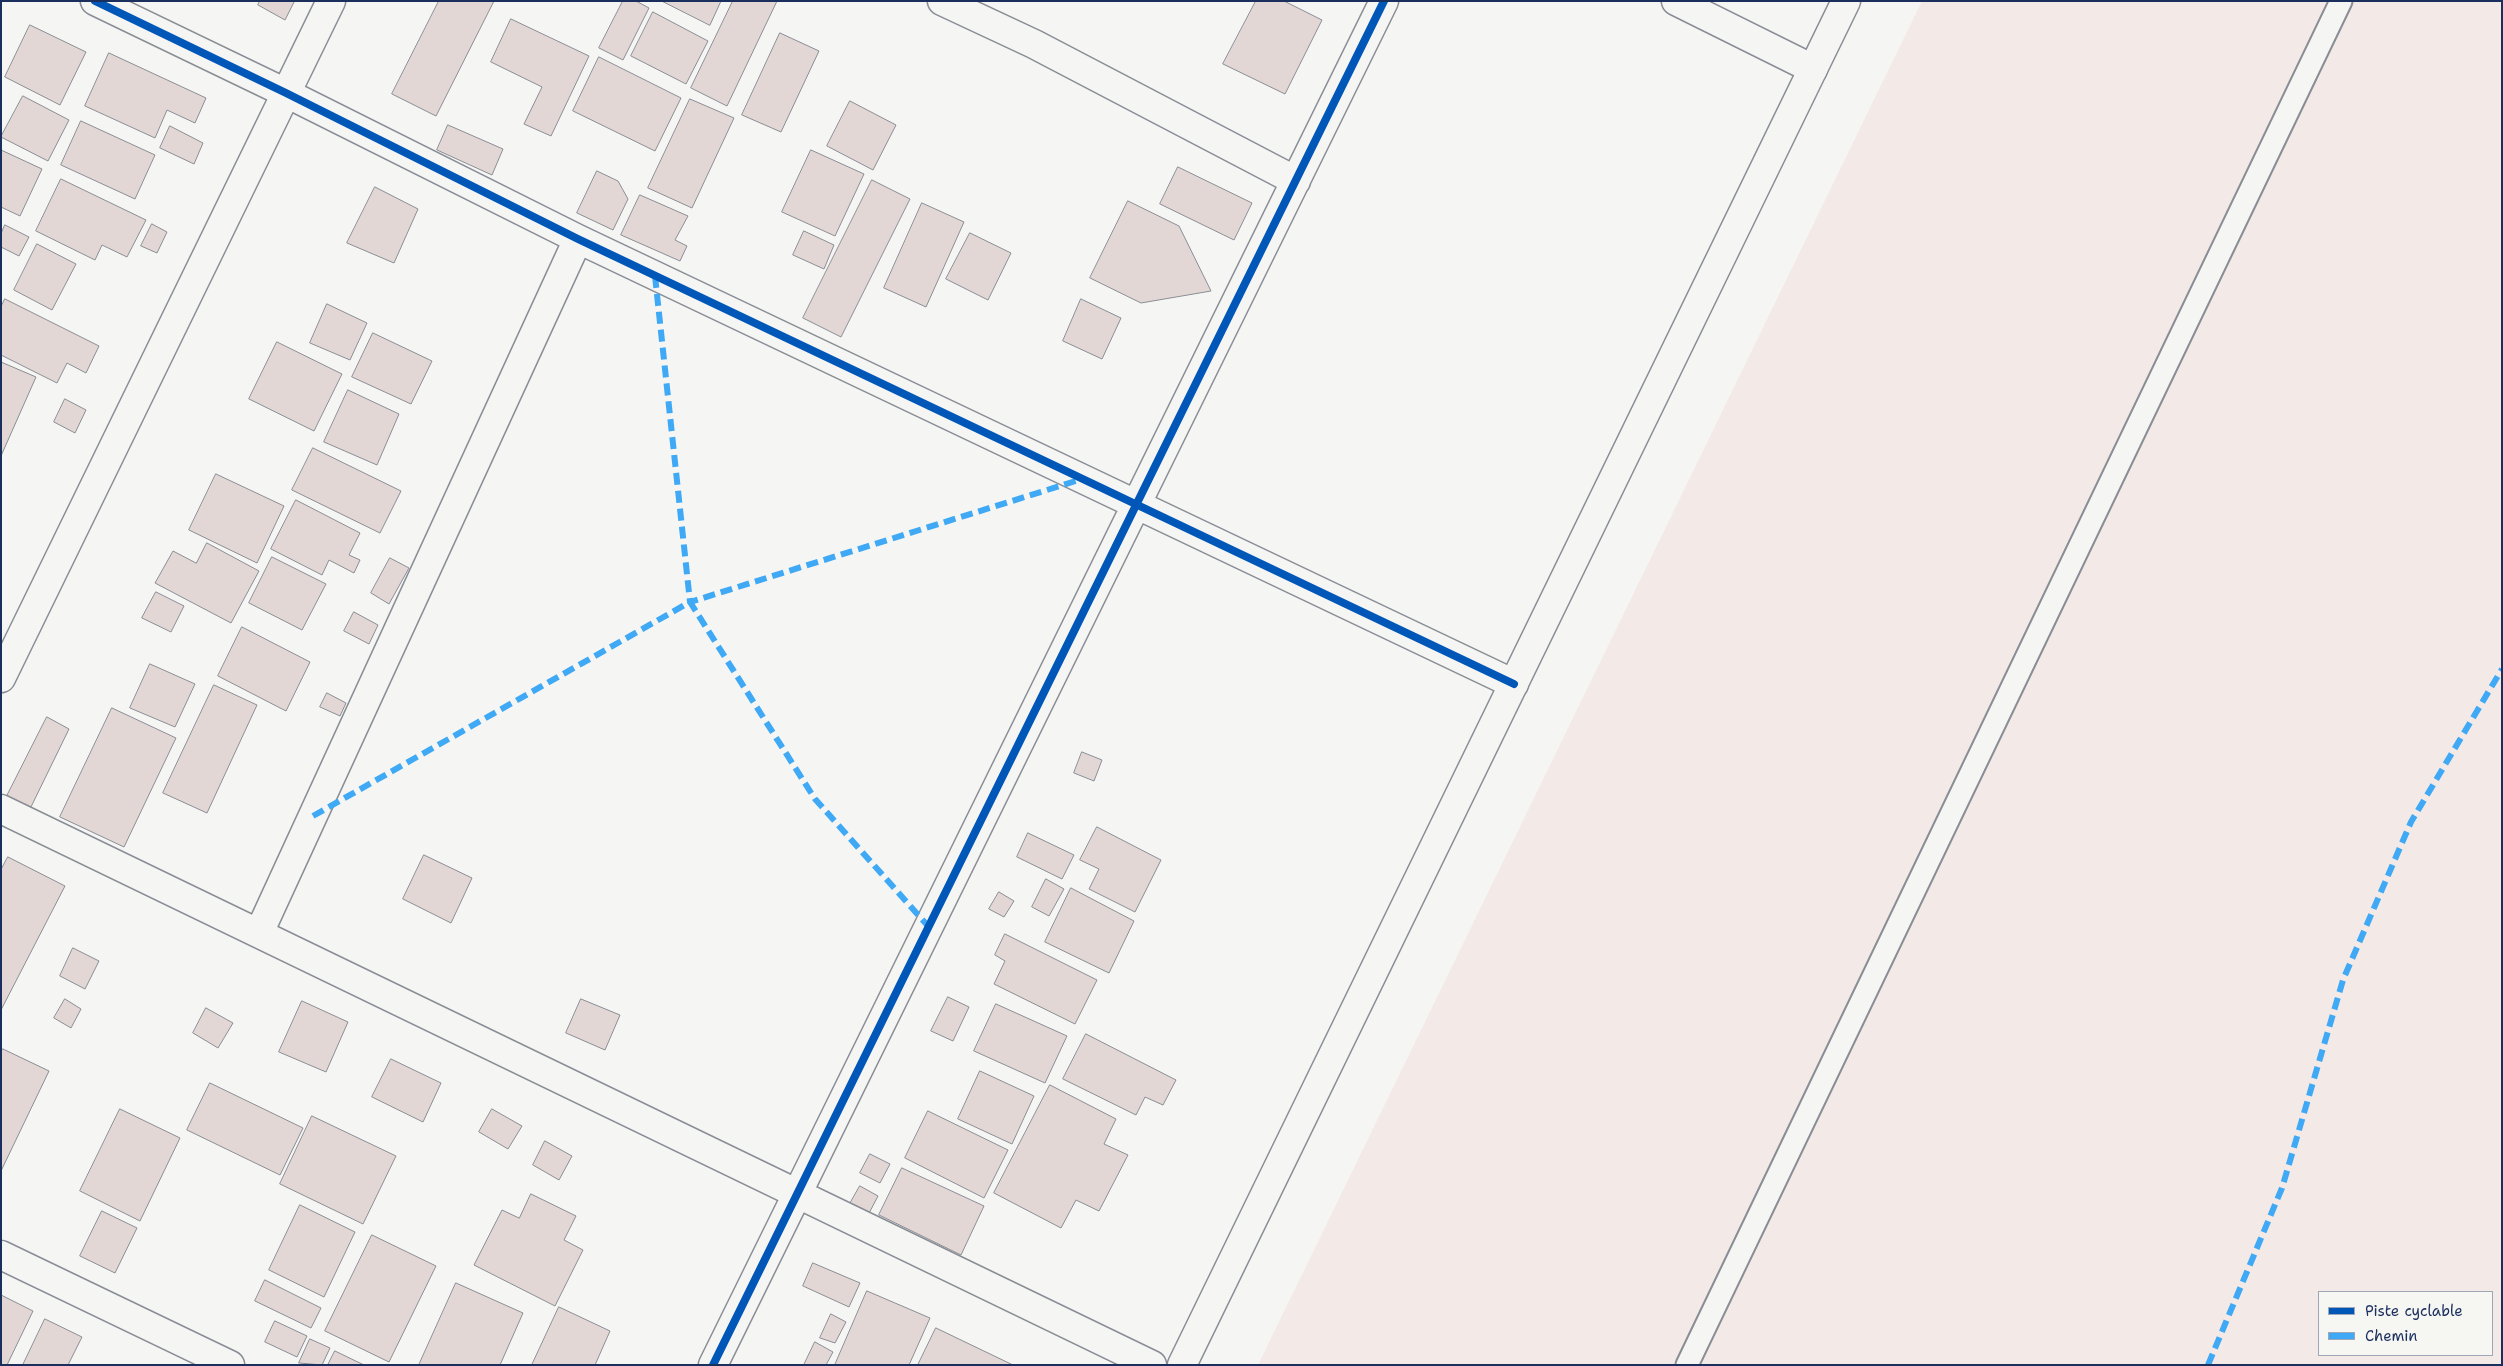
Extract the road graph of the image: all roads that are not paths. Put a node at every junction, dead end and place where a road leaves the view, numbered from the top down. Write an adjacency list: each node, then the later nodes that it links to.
1 (95, 1): 9 (street)
2 (331, 1): 9 (street)
3 (942, 1): 10 (street)
4 (1384, 1): 10 (street)
5 (1676, 1): 8 (street)
6 (1846, 1): 8 (street)
7 (2341, 1): 23 (lane)
8 (1813, 69): 14 (street)
9 (286, 93): 11 (street); 13 (street)
10 (1296, 181): 12 (street)
11 (578, 239): 12 (street); 16 (street)
12 (1136, 504): 14 (street); 17 (street)
13 (1, 678)
14 (1514, 684): 22 (street)
15 (1, 809): 16 (street)
16 (260, 933): 17 (street)
17 (797, 1193): 20 (street); 21 (street)
18 (1, 1256): 19 (street)
19 (230, 1365)
20 (713, 1365)
21 (1152, 1365)
22 (1182, 1365)
23 (1687, 1365)

